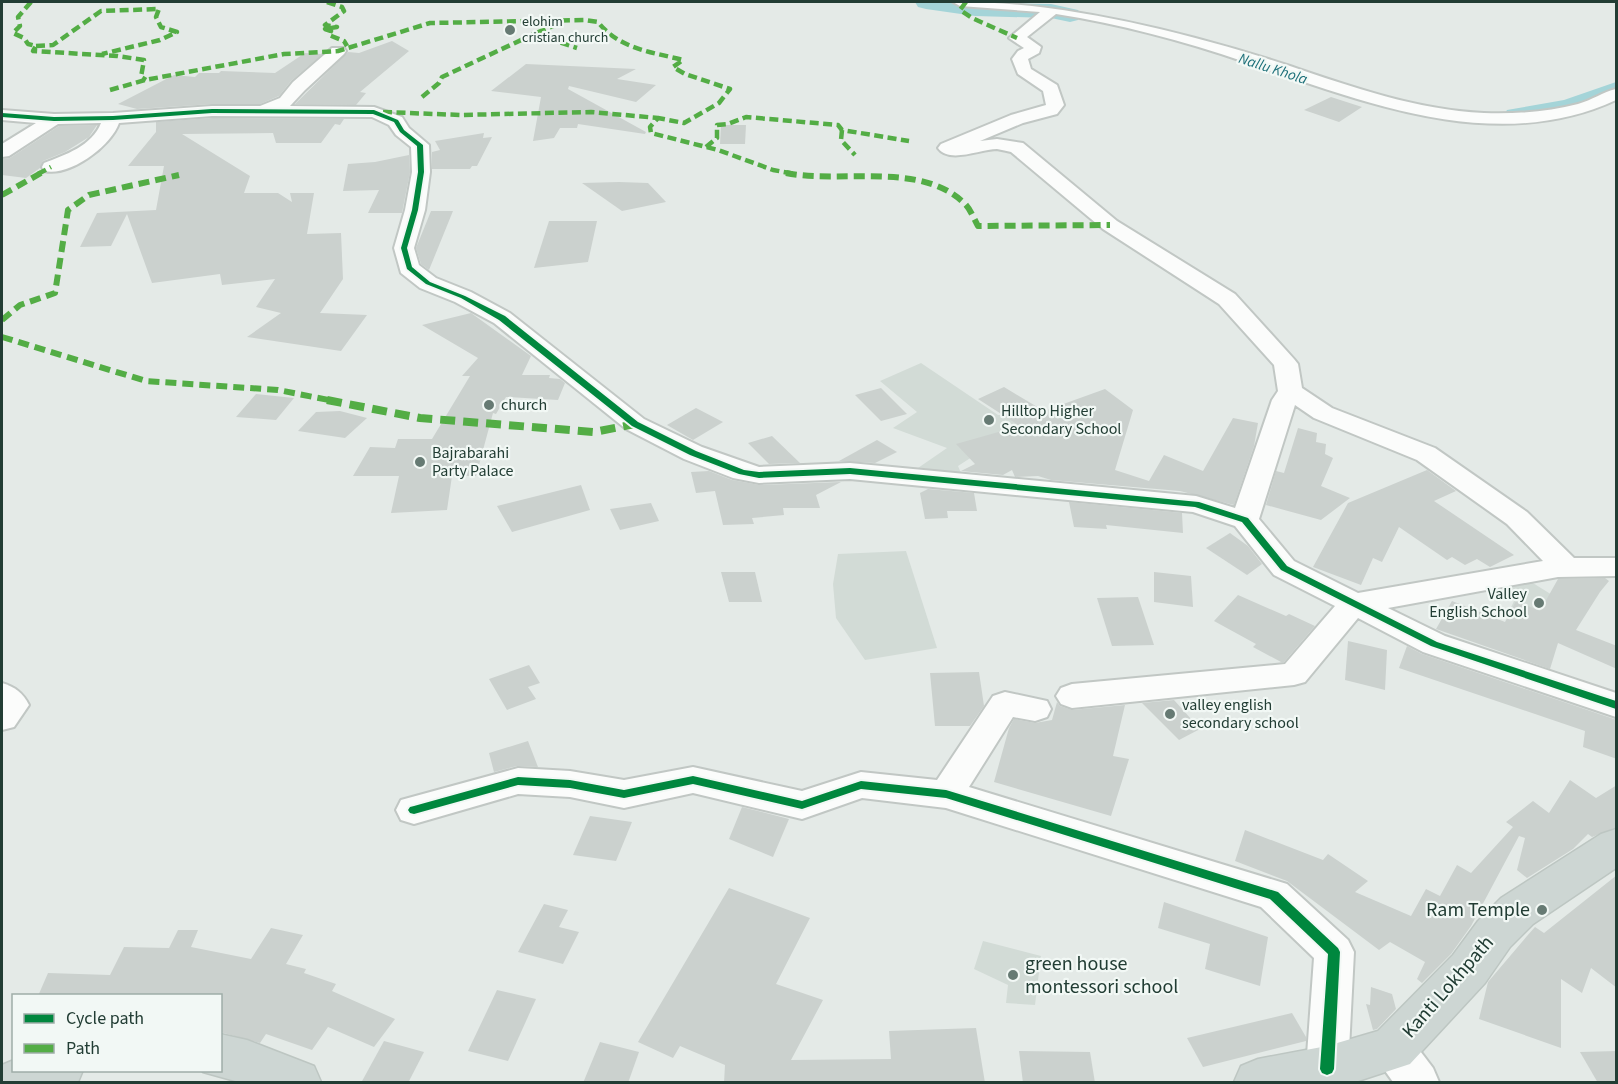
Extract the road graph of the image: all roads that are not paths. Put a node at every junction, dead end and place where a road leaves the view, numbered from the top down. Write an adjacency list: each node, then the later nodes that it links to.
1 (960, 2): 2 (street)
2 (1052, 9): 4 (street); 11 (street)
3 (338, 51): 5 (street)
4 (1617, 94)
5 (265, 110): 8 (street); 12 (street)
6 (2, 115): 7 (street)
7 (54, 118): 8 (street); 9 (street)
8 (113, 118): 10 (street)
9 (2, 152)
10 (51, 167)
11 (1290, 391): 12 (street); 14 (street)
12 (1245, 520): 15 (street)
13 (1617, 567): 14 (street)
14 (1568, 569): 15 (street)
15 (1353, 604): 17 (street); 18 (street)
16 (2, 694): 20 (street)
17 (1072, 696)
18 (1617, 705)
19 (1035, 709): 21 (street)
20 (2, 718)
21 (946, 794): 22 (street); 26 (street)
22 (414, 810)
23 (1617, 846): 25 (main road, Kanti Lokhpath)
24 (222, 1056): 29 (main road)
25 (1406, 1065): 26 (main road, Kanti Lokhpath)
26 (1327, 1069): 30 (main road, Kanti Lokhpath)
27 (55, 1072): 28 (main road)
28 (19, 1082)
29 (297, 1083)
30 (1258, 1083)

